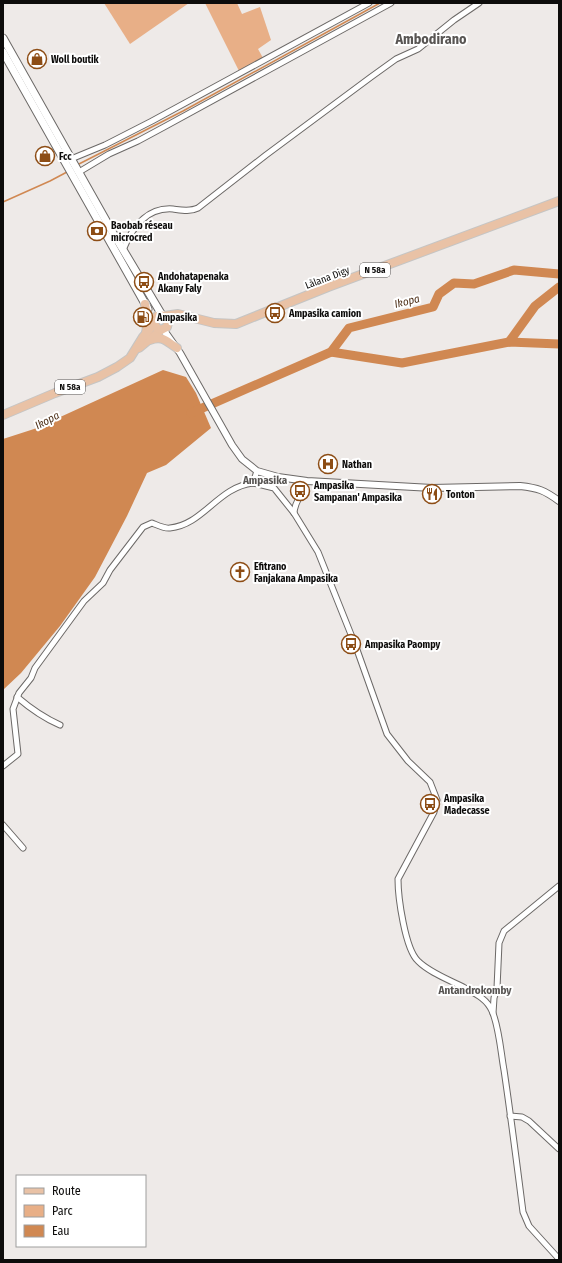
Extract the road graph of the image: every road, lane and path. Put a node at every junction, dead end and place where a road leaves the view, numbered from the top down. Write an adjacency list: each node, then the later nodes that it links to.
1 (369, 3): 6 (street)
2 (391, 3): 7 (street)
3 (479, 3): 9 (street)
4 (3, 38): 6 (main road)
5 (3, 52): 6 (main road)
6 (69, 162): 7 (main road)
7 (76, 174): 9 (main road); 10 (main road)
8 (559, 201): 12 (main road, Làlana Digy / N 58a)
9 (123, 250): 11 (main road)
10 (145, 304): 13 (main road); 15 (main road)
11 (163, 316): 12 (main road, N 58a); 13 (main road); 14 (main road)
12 (190, 317): 14 (main road, N 58a)
13 (154, 324): 14 (main road); 15 (main road, N 58a)
14 (165, 328): 15 (main road, N 58a); 16 (street)
15 (147, 338): 16 (main road); 17 (main road, N 58a)
16 (178, 350): 18 (street)
17 (3, 415)
18 (257, 471): 19 (street); 20 (street)
19 (301, 481): 21 (street); 22 (street)
20 (253, 483): 22 (street); 23 (street)
21 (559, 501)
22 (294, 513): 29 (street)
23 (17, 697): 24 (street); 25 (street)
24 (60, 725)
25 (3, 766)
26 (3, 825): 27 (street)
27 (23, 848)
28 (559, 886): 29 (street)
29 (493, 1014): 30 (street)
30 (510, 1116): 31 (street); 32 (street)
31 (559, 1149)
32 (559, 1259)

